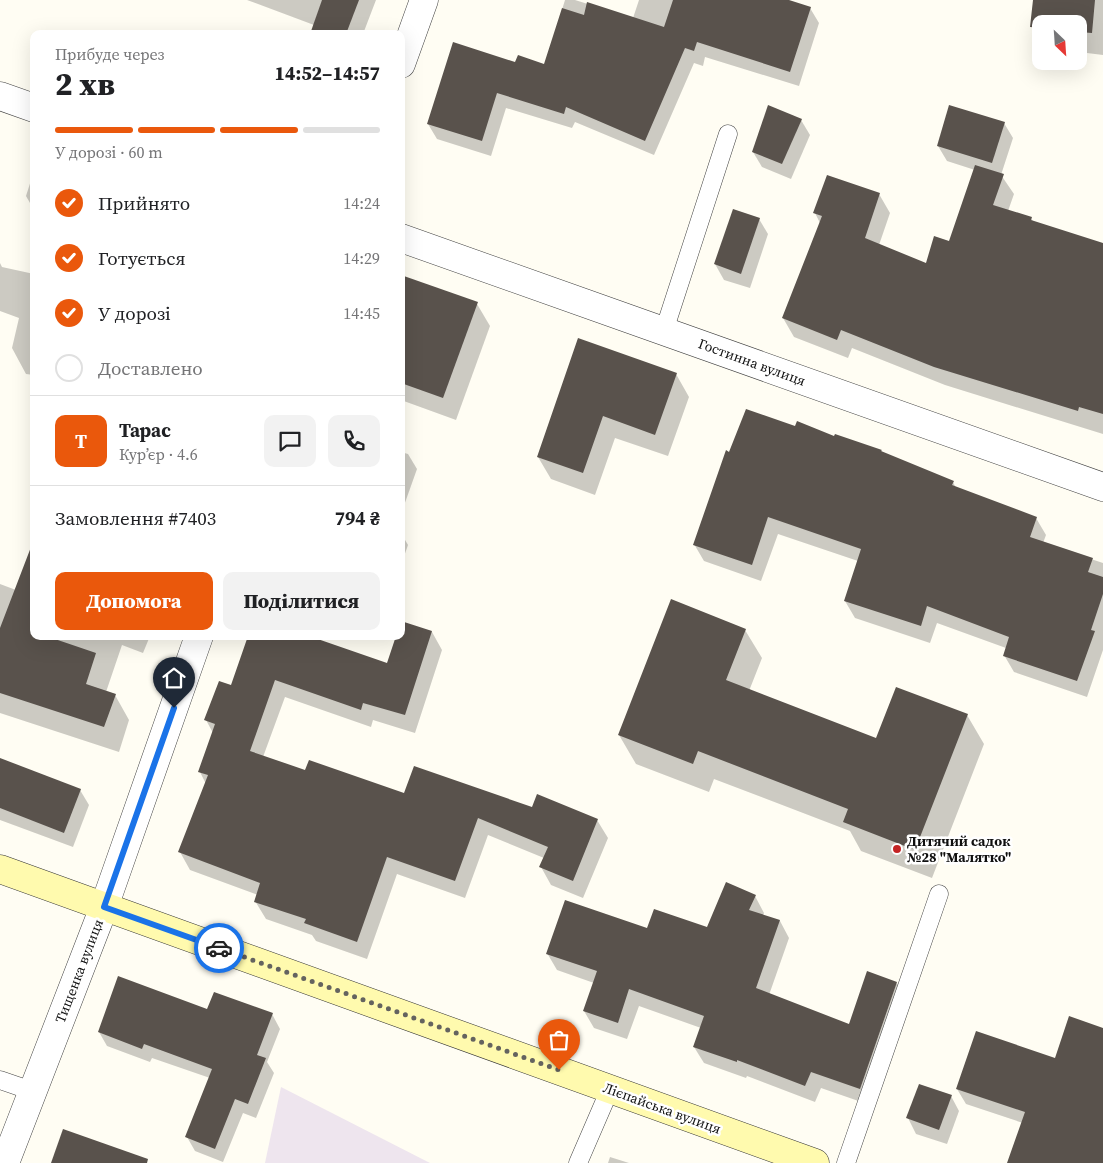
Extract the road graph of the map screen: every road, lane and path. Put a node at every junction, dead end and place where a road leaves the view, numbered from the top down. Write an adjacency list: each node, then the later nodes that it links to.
1 (424, 0): 2 (street)
2 (405, 53)
3 (0, 96): 4 (street)
4 (30, 107)
5 (728, 134): 7 (lane)
6 (405, 239): 7 (street, Гостинна вулиця)
7 (664, 331): 8 (street, Гостинна вулиця)
8 (1103, 487)
9 (199, 640): 12 (street, Тищенка вулиця)
10 (0, 869): 12 (main road, Лієпайська вулиця)
11 (939, 894): 19 (lane)
12 (104, 907): 14 (main road, Лієпайська вулиця); 15 (street, Тищенка вулиця)
13 (0, 1080): 15 (lane)
14 (610, 1089): 17 (lane); 18 (main road, Лієпайська вулиця)
15 (32, 1091): 16 (street, Тищенка вулиця)
16 (5, 1163)
17 (578, 1163)
18 (815, 1163)
19 (846, 1163)

